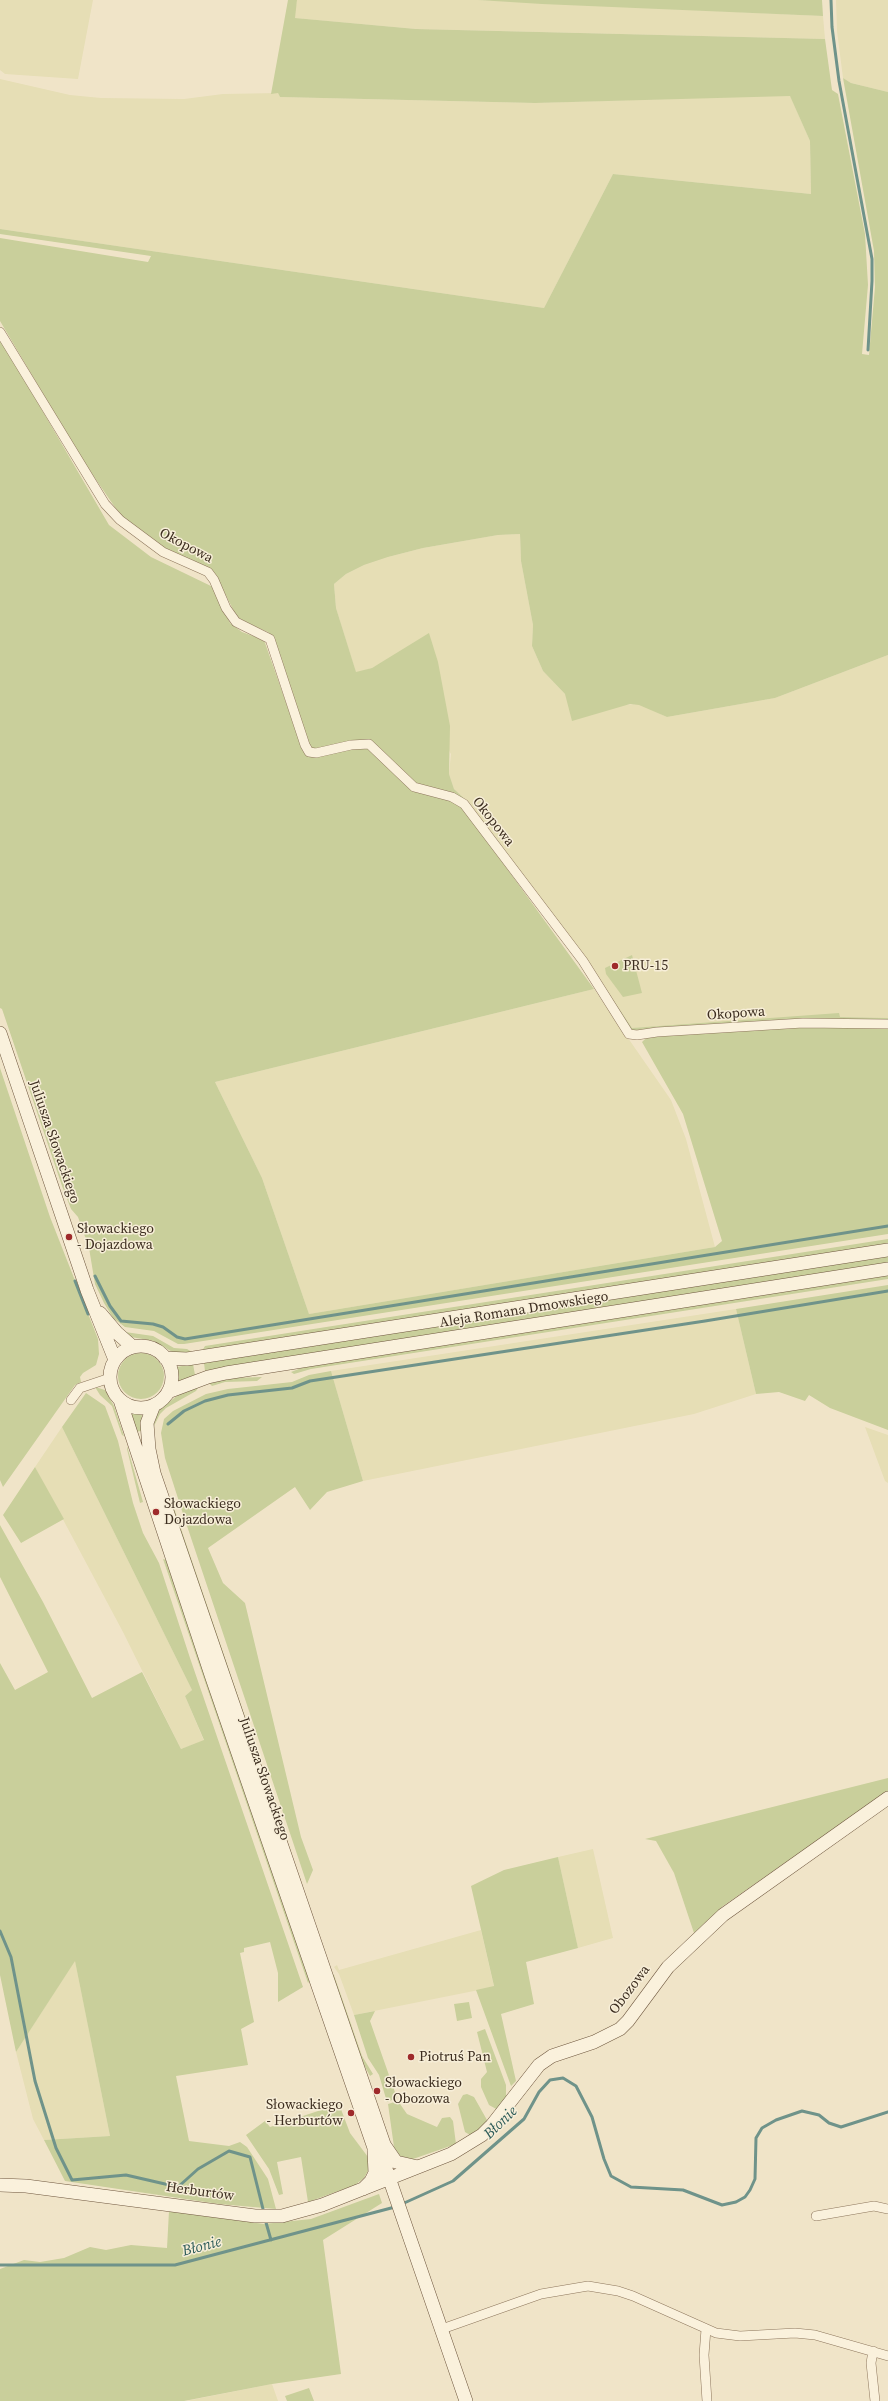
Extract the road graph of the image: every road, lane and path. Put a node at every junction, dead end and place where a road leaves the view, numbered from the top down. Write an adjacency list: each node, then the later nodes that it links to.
1 (0, 332): 2 (street, Okopowa)
2 (888, 1024)
3 (0, 1033): 6 (main road, Juliusza Słowackiego)
4 (888, 1250): 8 (main road, Aleja Romana Dmowskiego)
5 (888, 1269): 11 (main road, Aleja Romana Dmowskiego)
6 (94, 1306): 7 (main road, Juliusza Słowackiego); 9 (main road, Juliusza Słowackiego)
7 (133, 1346): 8 (main road); 9 (main road)
8 (165, 1358): 11 (main road)
9 (115, 1360): 10 (main road)
10 (110, 1378): 12 (street); 13 (main road)
11 (168, 1392): 14 (main road)
12 (71, 1400)
13 (120, 1400): 14 (main road); 16 (main road, Juliusza Słowackiego)
14 (154, 1405): 16 (main road, Juliusza Słowackiego)
15 (888, 1798): 17 (main road, Obozowa)
16 (379, 2146): 17 (main road); 18 (main road, Juliusza Słowackiego); 20 (main road)
17 (418, 2167): 18 (main road, Obozowa)
18 (390, 2179): 20 (main road, Herburtów); 23 (main road, Juliusza Słowackiego)
19 (0, 2185): 20 (main road, Herburtów)
20 (360, 2191)
21 (888, 2209): 22 (street)
22 (816, 2216)
23 (442, 2329): 24 (street); 27 (main road, Juliusza Słowackiego)
24 (706, 2329): 25 (street); 28 (street)
25 (873, 2352): 26 (street); 29 (street)
26 (888, 2356)
27 (466, 2401)
28 (707, 2401)
29 (875, 2401)

